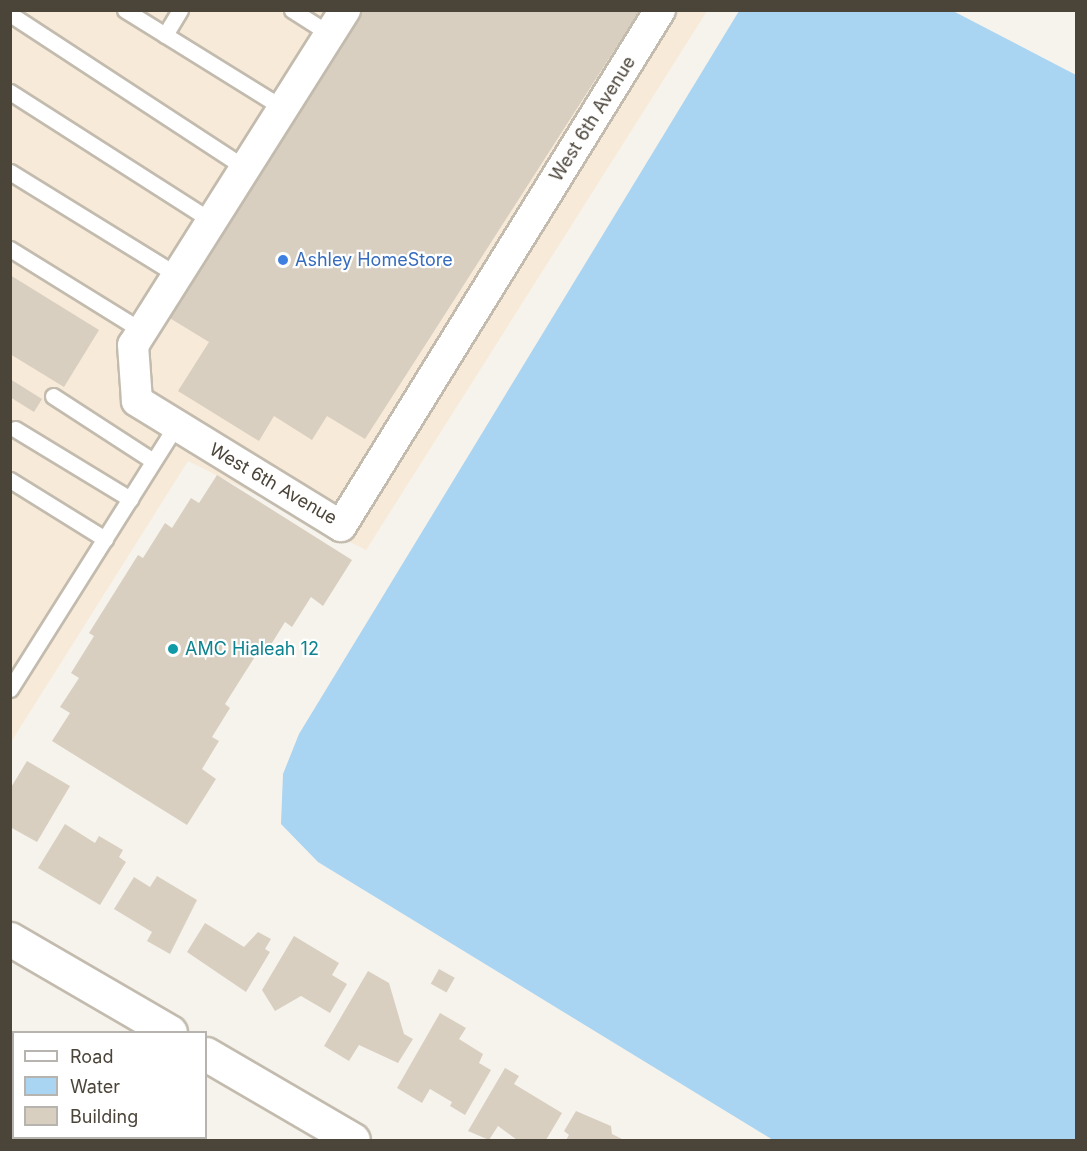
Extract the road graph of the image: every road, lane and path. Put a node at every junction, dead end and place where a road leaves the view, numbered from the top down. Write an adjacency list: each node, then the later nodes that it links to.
1 (125, 10): 7 (lane)
2 (180, 10): 7 (lane)
3 (292, 10): 6 (lane)
4 (660, 10): 17 (street, West 6th Avenue)
5 (10, 14): 10 (lane)
6 (338, 22): 9 (street, West 6th Avenue)
7 (165, 35): 9 (lane)
8 (10, 92): 12 (lane)
9 (283, 108): 10 (street, West 6th Avenue)
10 (245, 168): 12 (street, West 6th Avenue)
11 (10, 172): 14 (lane)
12 (212, 221): 14 (street, West 6th Avenue)
13 (10, 249): 15 (lane)
14 (177, 275): 15 (street, West 6th Avenue)
15 (142, 331): 17 (street, West 6th Avenue)
16 (53, 396): 19 (lane)
17 (175, 427): 19 (lane)
18 (15, 429): 21 (lane)
19 (153, 461): 21 (lane)
20 (10, 480): 22 (lane)
21 (130, 499): 22 (lane)
22 (105, 539): 23 (lane)
23 (10, 689)
24 (10, 939): 25 (street)
25 (168, 1031)
26 (207, 1055): 27 (street)
27 (353, 1140)

